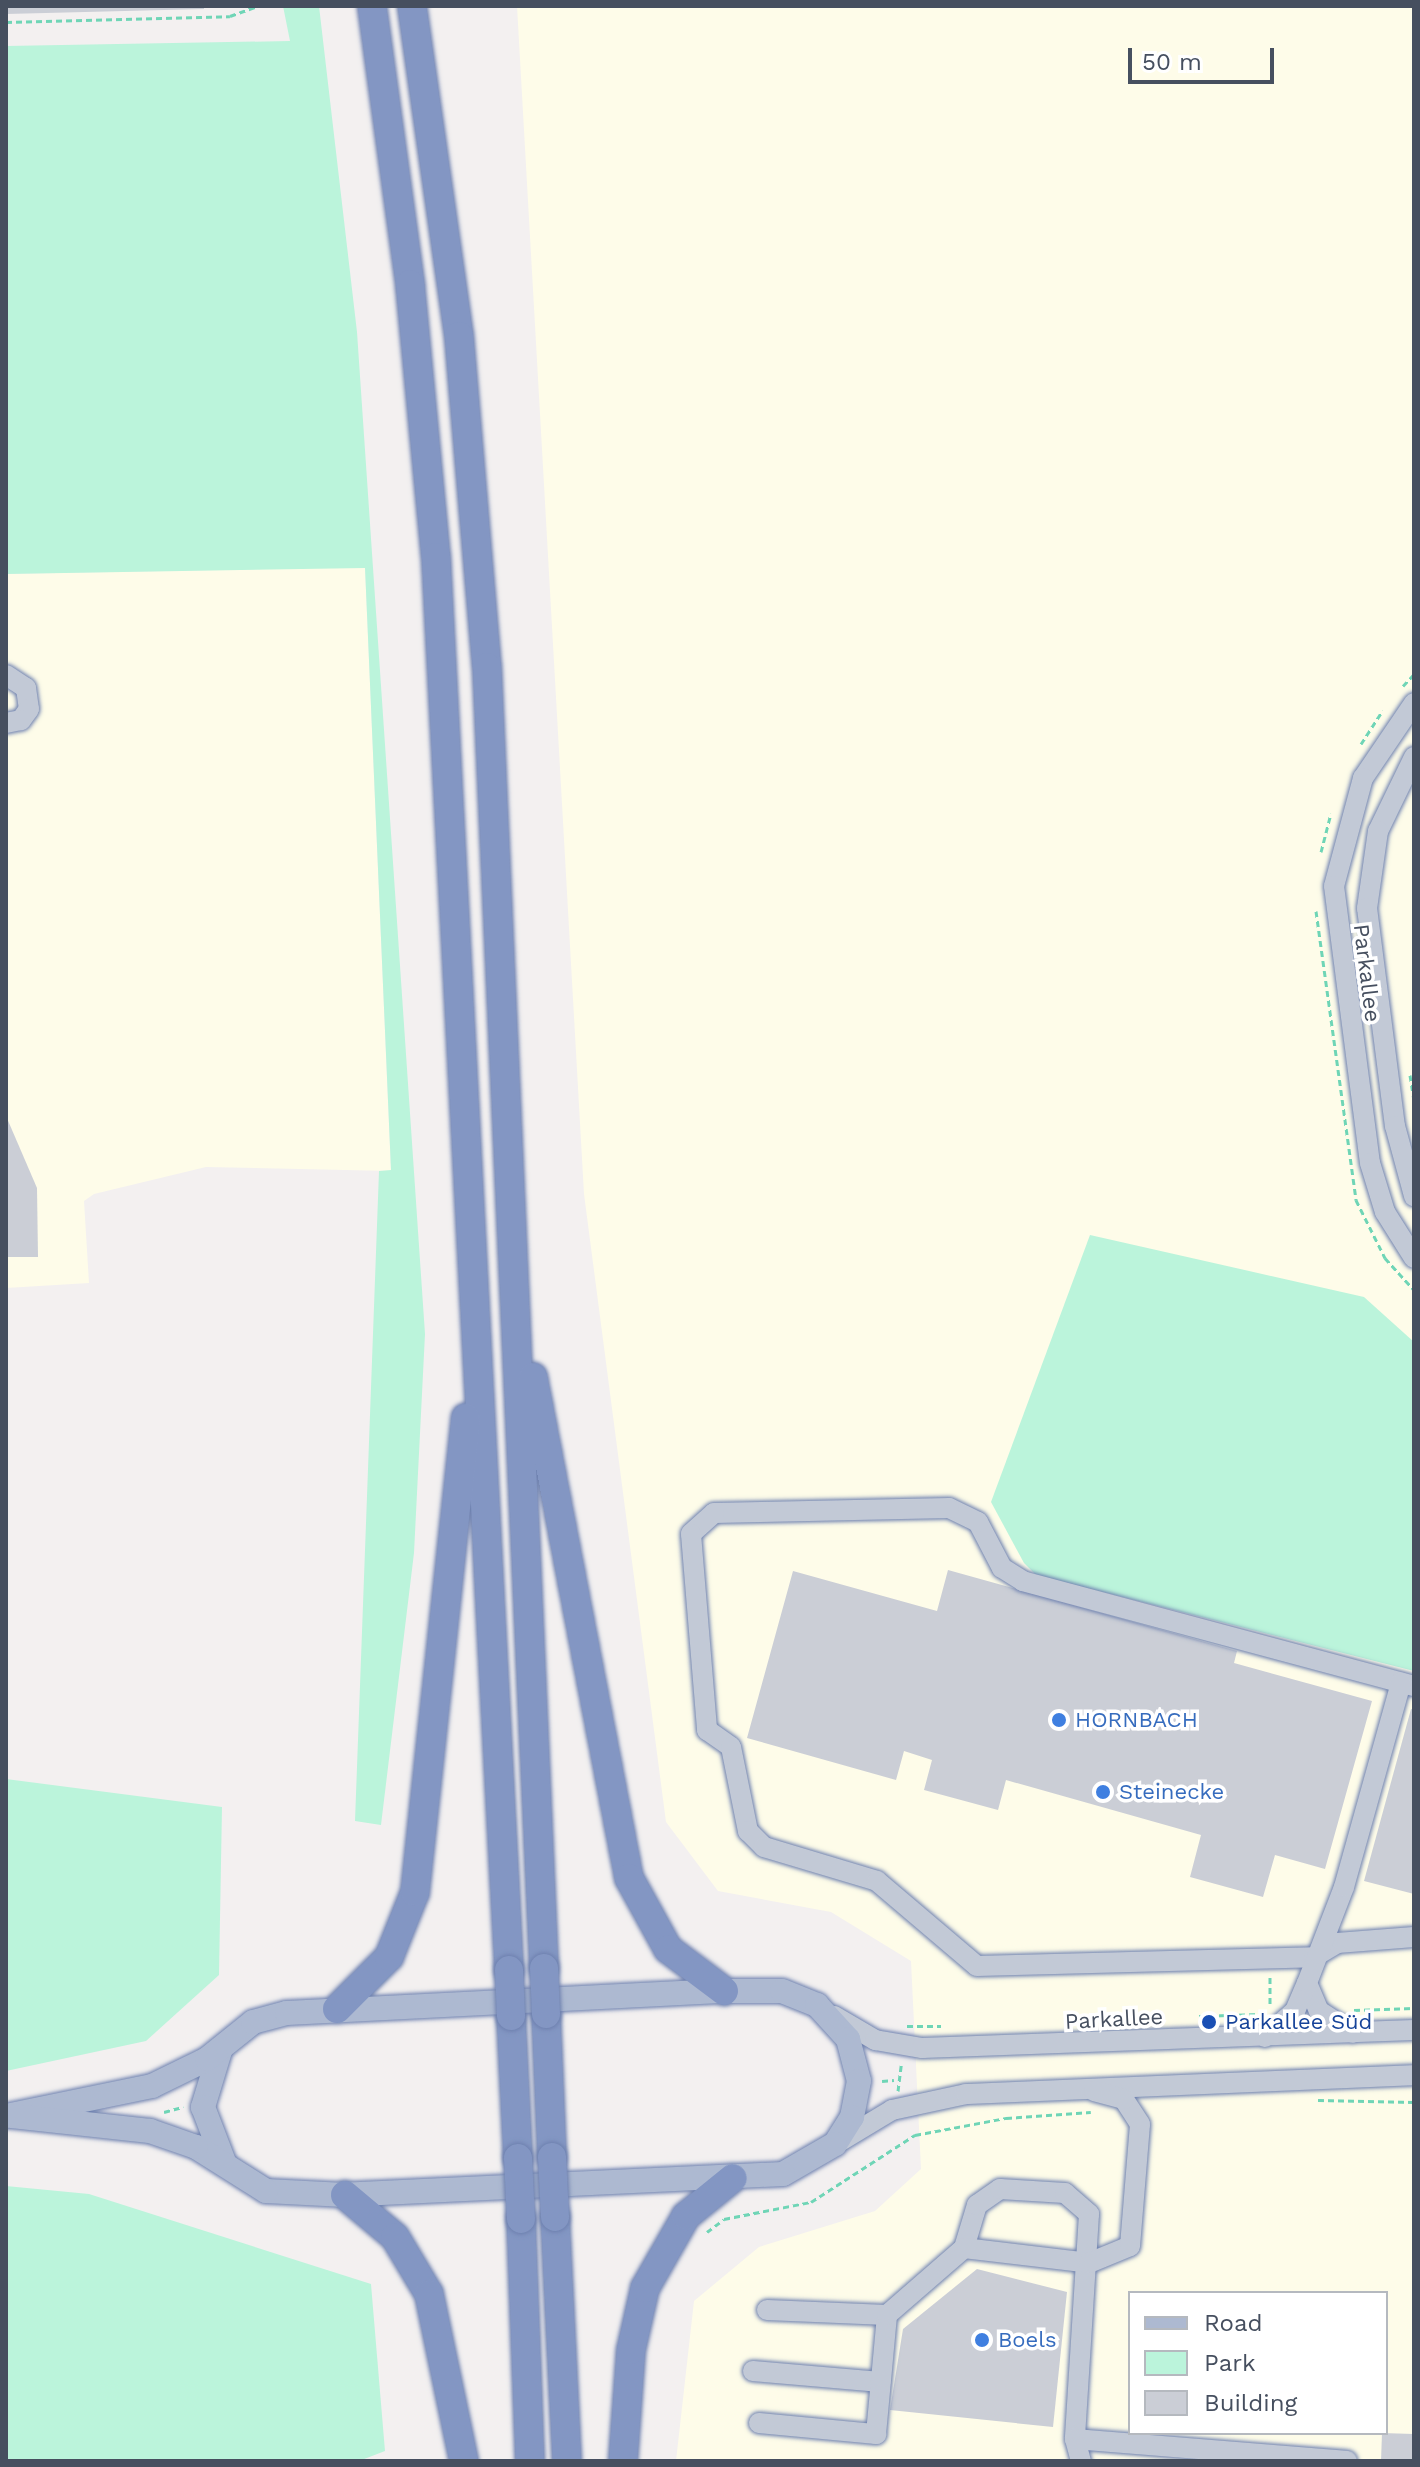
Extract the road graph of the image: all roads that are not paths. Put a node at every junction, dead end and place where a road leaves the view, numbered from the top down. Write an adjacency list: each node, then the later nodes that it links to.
1 (370, 6): 10 (highway)
2 (412, 6): 4 (highway)
3 (431, 6): 4 (highway)
4 (428, 99): 9 (highway)
5 (6, 675): 7 (street)
6 (1414, 703): 12 (street, Parkallee)
7 (6, 723)
8 (1414, 757): 11 (street, Parkallee)
9 (508, 1118): 17 (highway); 41 (highway, bridge)
10 (471, 1193): 18 (highway); 40 (highway, bridge)
11 (1414, 1196)
12 (1414, 1258)
13 (1407, 1684): 15 (street); 15 (street)
14 (1414, 1937): 15 (street)
15 (1314, 1957): 16 (street)
16 (1307, 1983): 21 (street); 22 (street)
17 (724, 1991): 18 (main road); 19 (main road)
18 (337, 2009): 23 (main road)
19 (826, 2011): 22 (street, Parkallee); 27 (main road)
20 (1414, 2030): 21 (street, Parkallee)
21 (1353, 2033): 22 (street, Parkallee)
22 (1265, 2037)
23 (224, 2046): 26 (main road); 28 (main road)
24 (1408, 2077): 25 (street)
25 (1094, 2091): 27 (street); 32 (street)
26 (9, 2116): 28 (main road)
27 (835, 2144): 29 (main road)
28 (233, 2172): 30 (main road)
29 (733, 2178): 30 (main road); 42 (highway)
30 (345, 2195): 39 (highway)
31 (964, 2248): 32 (street); 32 (street); 34 (street)
32 (1089, 2263): 38 (street)
33 (767, 2310): 34 (street)
34 (887, 2315): 36 (street)
35 (753, 2371): 36 (street)
36 (881, 2382): 37 (street)
37 (759, 2423)
38 (1075, 2439): 43 (street); 44 (street)
39 (464, 2461)
40 (530, 2461)
41 (567, 2461)
42 (623, 2461)
43 (1081, 2461)
44 (1347, 2461)

